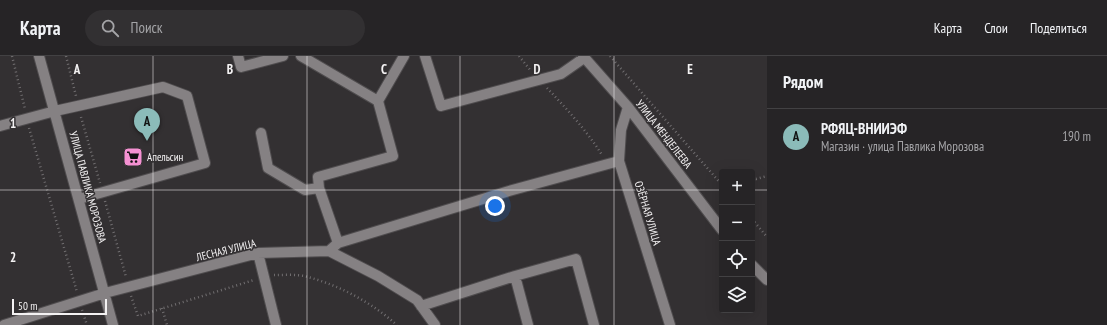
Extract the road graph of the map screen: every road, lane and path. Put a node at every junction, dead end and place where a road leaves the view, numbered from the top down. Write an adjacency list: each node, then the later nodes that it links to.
1 (12, 56): 17 (path)
2 (39, 56): 16 (street, УЛИЦА ПАВЛИКА МОРОЗОВА)
3 (66, 56): 14 (path)
4 (238, 56): 5 (street)
5 (283, 56)
6 (301, 56): 13 (street)
7 (404, 56): 13 (street)
8 (425, 56): 12 (street)
9 (519, 56): 12 (path)
10 (610, 56): 23 (path)
11 (584, 57): 12 (street); 15 (street, УЛИЦА МЕНДЕЛЕЕВА)
12 (538, 80): 21 (path)
13 (378, 101): 26 (street)
14 (78, 106): 16 (street); 27 (path); 27 (street)
15 (628, 106): 20 (street, ОЗЁРНАЯ УЛИЦА); 30 (street, УЛИЦА МЕНДЕЛЕЕВА)
16 (55, 111): 17 (street); 28 (street, УЛИЦА ПАВЛИКА МОРОЗОВА)
17 (27, 119): 18 (street); 41 (path)
18 (0, 126)
19 (261, 133): 26 (street)
20 (619, 161): 21 (street); 44 (street, ОЗЁРНАЯ УЛИЦА)
21 (607, 164): 32 (street)
22 (767, 176): 24 (path)
23 (717, 179): 25 (path)
24 (755, 179)
25 (719, 181)
26 (319, 188): 32 (street)
27 (103, 192): 28 (street); 39 (path)
28 (79, 199): 40 (street, УЛИЦА ПАВЛИКА МОРОЗОВА)
29 (755, 222): 31 (path)
30 (719, 226)
31 (767, 236)
32 (338, 243): 33 (street)
33 (329, 252): 34 (street, ЛЕСНАЯ УЛИЦА); 42 (street, ЛЕСНАЯ УЛИЦА)
34 (258, 253): 37 (street); 39 (street, ЛЕСНАЯ УЛИЦА)
35 (755, 268): 38 (street)
36 (515, 276): 42 (street); 52 (street); 53 (street)
37 (264, 278): 43 (path); 49 (street); 50 (path)
38 (767, 280)
39 (128, 287): 40 (street, ЛЕСНАЯ УЛИЦА); 43 (path)
40 (105, 293): 41 (street, ЛЕСНАЯ УЛИЦА); 47 (street, УЛИЦА ПАВЛИКА МОРОЗОВА)
41 (80, 301): 45 (street, ЛЕСНАЯ УЛИЦА); 46 (path)
42 (421, 306): 51 (street, ЛЕСНАЯ УЛИЦА)
43 (162, 308): 48 (path)
44 (667, 324)
45 (4, 325)
46 (87, 325)
47 (114, 325)
48 (167, 325)
49 (276, 325)
50 (397, 325)
51 (435, 325)
52 (528, 325)
53 (594, 325)

